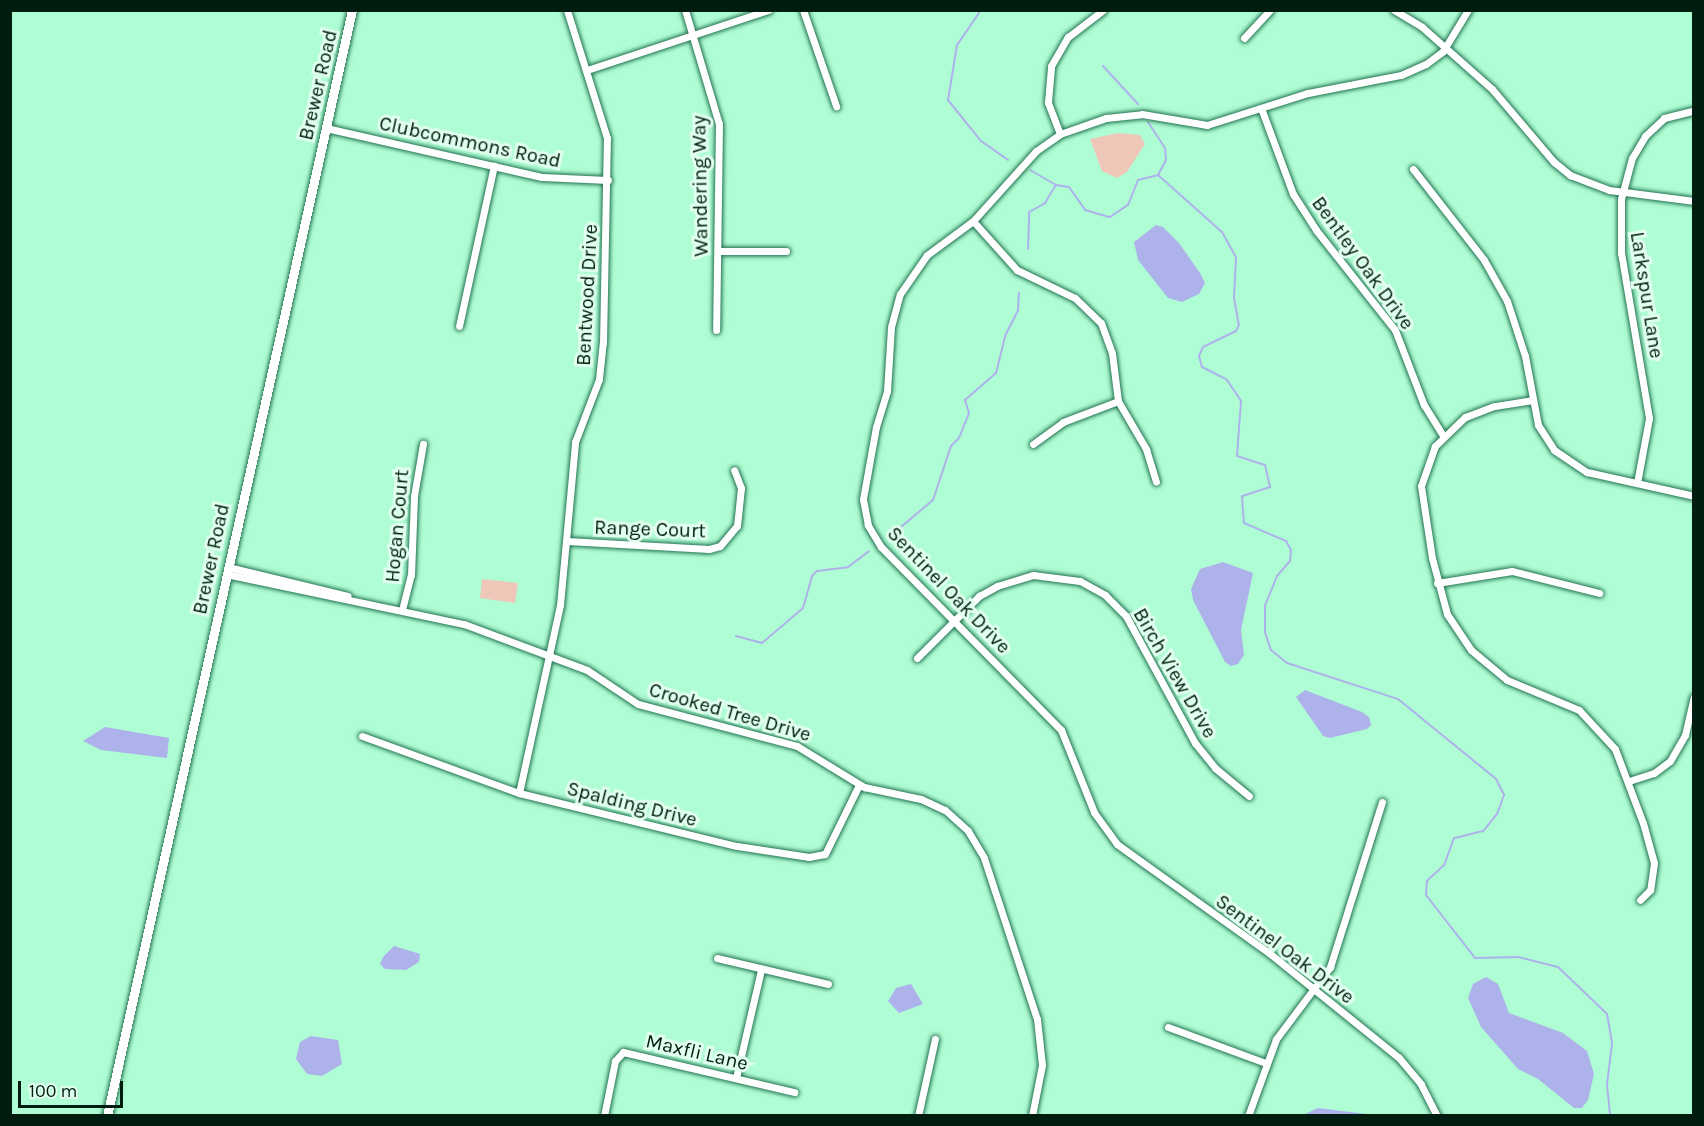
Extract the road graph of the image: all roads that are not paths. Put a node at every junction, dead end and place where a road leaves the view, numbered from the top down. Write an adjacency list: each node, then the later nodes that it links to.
1 (352, 10): 17 (street, Brewer Road)
2 (567, 10): 13 (street, Bentwood Drive)
3 (685, 10): 10 (street, Wandering Way)
4 (768, 10): 10 (street)
5 (803, 10): 14 (street)
6 (1103, 10): 18 (street)
7 (1270, 10): 11 (street)
8 (1394, 10): 12 (street)
9 (1468, 10): 12 (street, Sentinel Oak Drive)
10 (693, 36): 13 (street); 25 (street, Wandering Way)
11 (1244, 38)
12 (1447, 47): 15 (street, Sentinel Oak Drive); 22 (street)
13 (587, 70): 21 (street, Bentwood Drive)
14 (836, 106)
15 (1261, 108): 18 (street, Sentinel Oak Drive); 31 (street, Bentley Oak Drive)
16 (1692, 111): 22 (street, Larkspur Lane)
17 (326, 128): 19 (street, Clubcommons Road); 39 (street, Brewer Road)
18 (1060, 134): 24 (street, Sentinel Oak Drive)
19 (494, 166): 21 (street, Clubcommons Road); 27 (street)
20 (1413, 169): 29 (street)
21 (608, 180): 38 (street, Bentwood Drive)
22 (1622, 192): 23 (street); 36 (street, Larkspur Lane)
23 (1694, 201)
24 (973, 221): 30 (street); 43 (street, Sentinel Oak Drive)
25 (718, 251): 26 (street); 28 (street, Wandering Way)
26 (786, 251)
27 (459, 326)
28 (716, 330)
29 (1533, 400): 31 (street); 36 (street)
30 (1118, 401): 33 (street); 35 (street)
31 (1443, 435): 40 (street)
32 (423, 444): 42 (street, Hogan Court)
33 (1033, 444)
34 (734, 470): 38 (street, Range Court)
35 (1155, 482)
36 (1637, 483): 37 (street)
37 (1694, 496)
38 (567, 542): 44 (street, Bentwood Drive)
39 (227, 571): 42 (street, Crooked Tree Drive); 63 (street, Brewer Road)
40 (1437, 583): 41 (street); 48 (street)
41 (1599, 593)
42 (402, 610): 44 (street, Crooked Tree Drive)
43 (955, 620): 45 (street, Birch View Drive); 51 (street, Birch View Drive); 57 (street, Sentinel Oak Drive)
44 (549, 657): 49 (street, Crooked Tree Drive); 50 (street, Bentwood Drive)
45 (917, 658)
46 (1694, 697): 48 (street)
47 (362, 736): 50 (street, Spalding Drive)
48 (1629, 781): 53 (street)
49 (859, 785): 50 (street, Spalding Drive); 66 (street, Crooked Tree Drive)
50 (519, 793)
51 (1249, 796)
52 (1382, 802): 57 (street)
53 (1640, 900)
54 (717, 958): 55 (street)
55 (761, 970): 56 (street); 61 (street)
56 (828, 984)
57 (1314, 989): 60 (street); 68 (street, Sentinel Oak Drive)
58 (1168, 1027): 60 (street)
59 (935, 1039): 65 (street)
60 (1266, 1063): 67 (street)
61 (736, 1078): 62 (street, Maxfli Lane); 64 (street, Maxfli Lane)
62 (795, 1092)
63 (106, 1116)
64 (604, 1116)
65 (918, 1116)
66 (1032, 1116)
67 (1248, 1116)
68 (1437, 1116)

